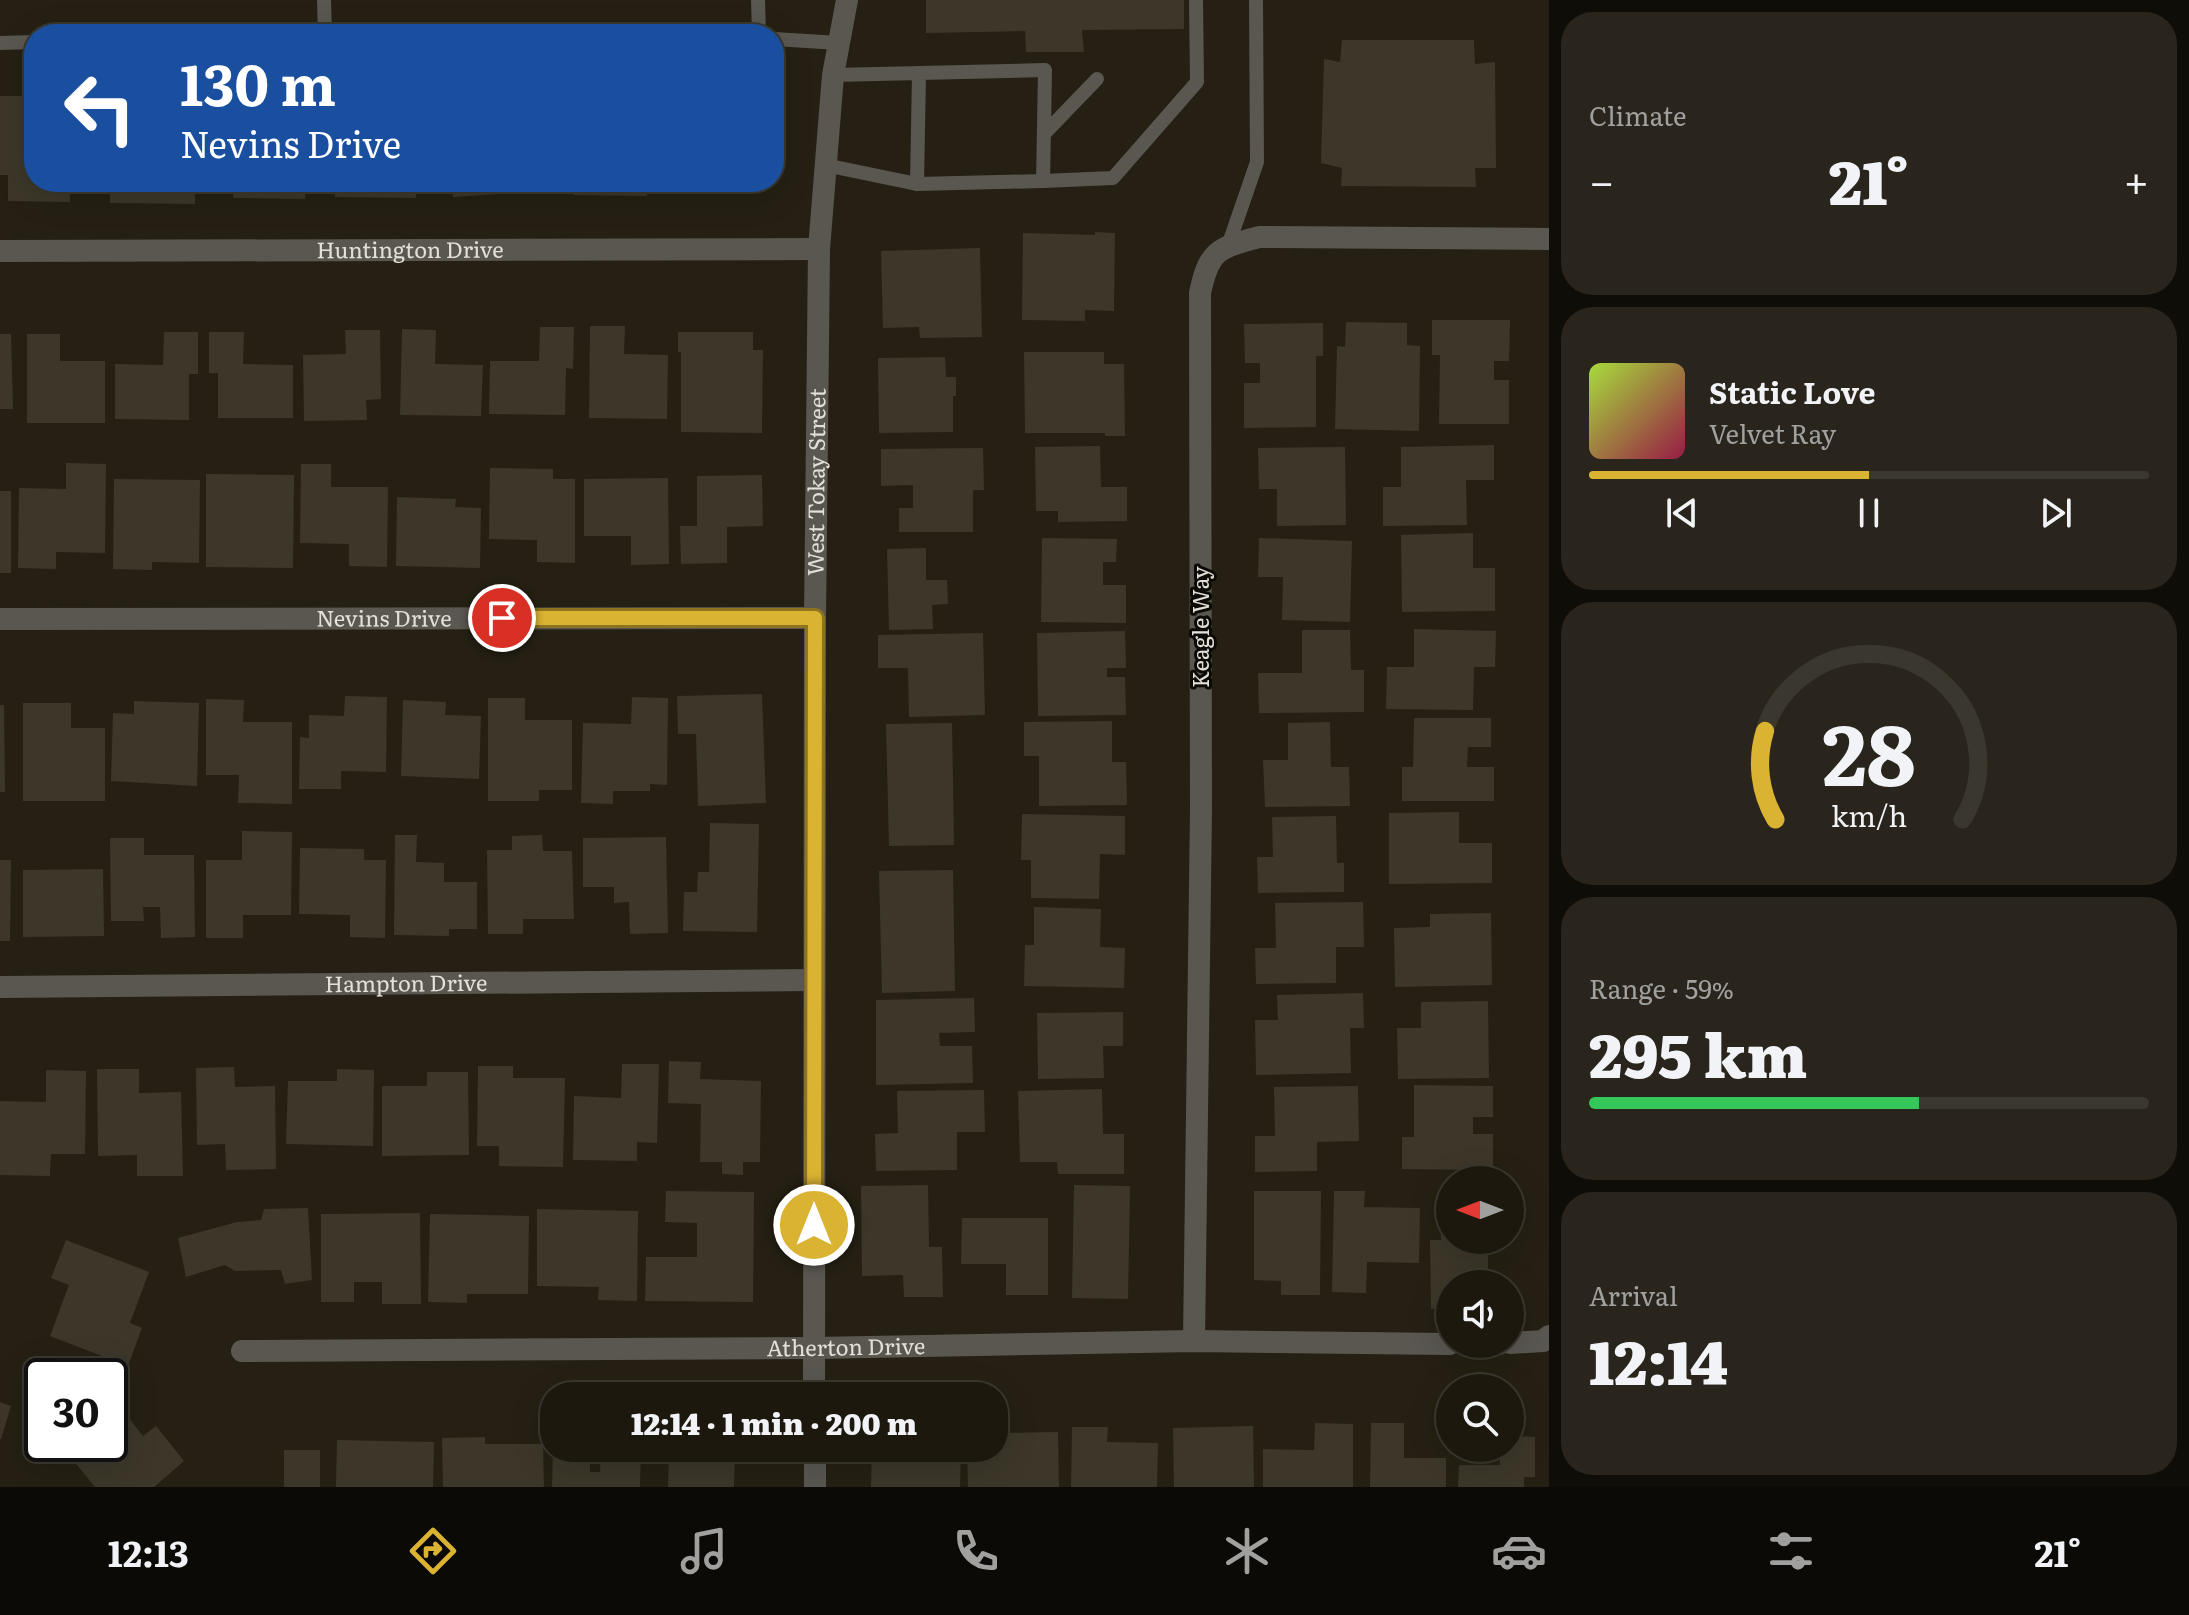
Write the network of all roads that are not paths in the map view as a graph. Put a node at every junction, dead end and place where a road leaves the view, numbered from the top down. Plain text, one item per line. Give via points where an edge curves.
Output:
1 (324, 0) edge
2 (758, 0) edge
3 (847, 0) edge
4 (1196, 0) edge
5 (1256, 0) edge
6 (325, 24) edge
7 (759, 24) edge
8 (784, 40) edge
9 (24, 42) edge
10 (0, 43) edge
11 (839, 43) junction
12 (919, 73) junction
13 (833, 75) junction
14 (1097, 79) dead end
15 (1044, 134) junction
16 (825, 165) junction
17 (1043, 181) junction
18 (917, 184) junction
19 (1549, 239) edge
20 (1228, 246) junction
21 (819, 249) junction
22 (0, 251) edge
23 (815, 618) junction
24 (0, 619) edge
25 (814, 980) junction
26 (0, 987) edge
27 (1549, 1336) edge
28 (1194, 1341) junction
29 (1524, 1342) edge
30 (1436, 1344) edge
31 (814, 1348) junction
32 (242, 1351) dead end
33 (814, 1382) edge
34 (815, 1462) edge
35 (815, 1487) edge

1 - 6 lane
2 - 7 lane
3 - 11 street, West Tokay Street
4 - 17 lane via 1197,82 1113,178
5 - 20 lane via 1257,162
8 - 11 lane
9 - 10 lane
11 - 13 street, West Tokay Street
12 - 13 lane
12 - 15 lane via 1045,70
12 - 18 lane
13 - 16 street, West Tokay Street
14 - 15 lane
15 - 17 lane
16 - 18 lane
16 - 21 street, West Tokay Street
17 - 18 lane
19 - 20 street via 1259,237
20 - 28 street, Keagle Way via 1206,264 1200,293
21 - 22 street, Huntington Drive
21 - 23 street, West Tokay Street
23 - 24 street, Nevins Drive
23 - 25 street, West Tokay Street
25 - 26 street, Hampton Drive
25 - 31 street, West Tokay Street
27 - 29 street
28 - 30 street, Atherton Drive
28 - 31 street, Atherton Drive
31 - 32 street, Atherton Drive
31 - 33 street, West Tokay Street
34 - 35 street

